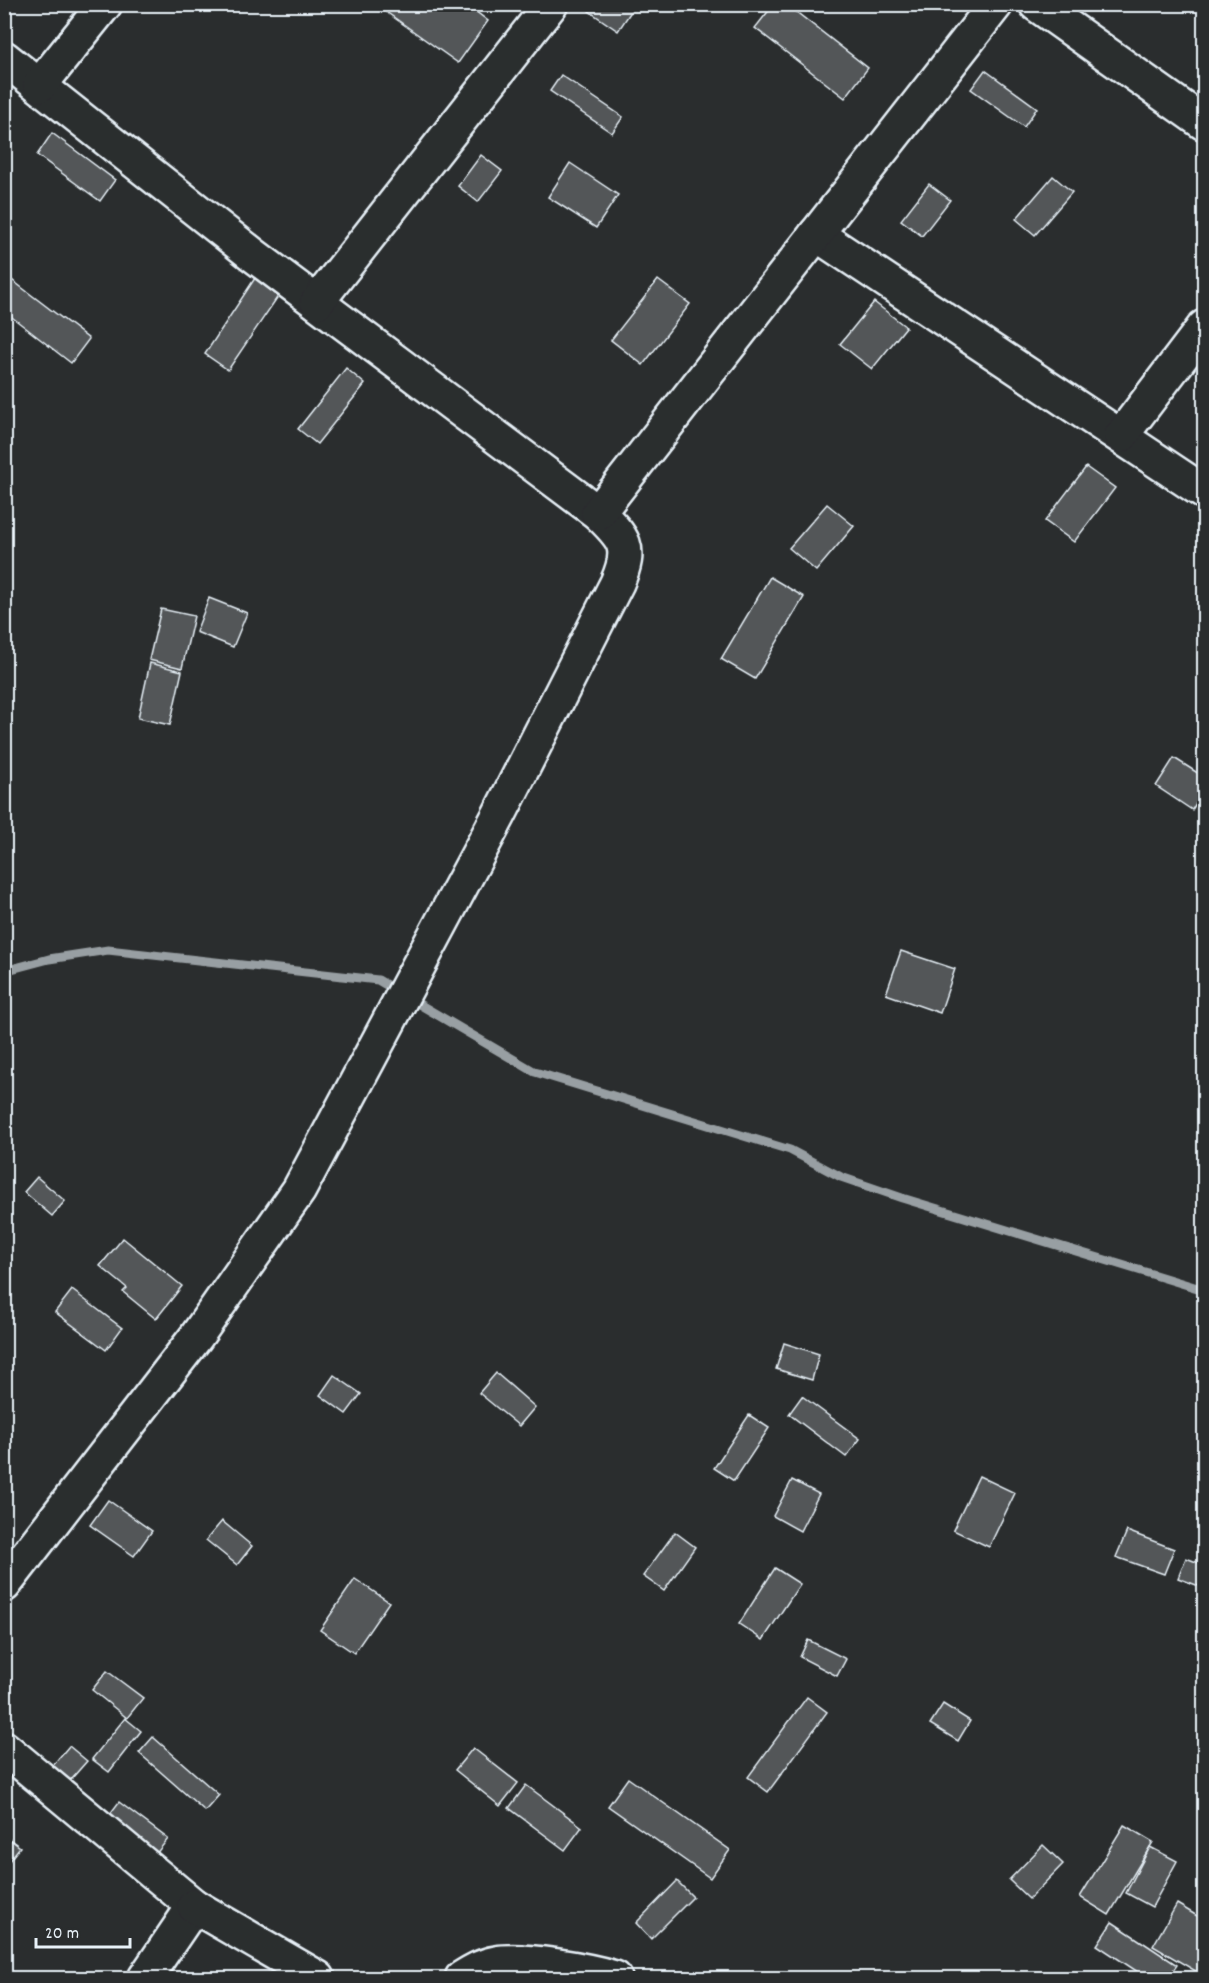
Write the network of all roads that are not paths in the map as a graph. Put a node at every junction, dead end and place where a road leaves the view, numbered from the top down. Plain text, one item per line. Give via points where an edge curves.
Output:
1 (105, 4) edge
2 (996, 4) edge
3 (1036, 4) edge
4 (540, 8) edge
5 (4, 58) edge
6 (40, 85) junction
7 (1204, 123) edge
8 (816, 234) junction
9 (317, 302) junction
10 (1204, 327) edge
11 (1121, 436) junction
12 (1204, 492) edge
13 (598, 513) junction
14 (4, 1585) edge
15 (4, 1748) edge
16 (194, 1906) junction
17 (145, 1978) edge
18 (318, 1978) edge
19 (462, 1978) edge
20 (615, 1978) edge

1 - 6 street
2 - 8 street
3 - 7 street
4 - 9 street
5 - 6 street
6 - 9 street
8 - 11 street
8 - 13 street
9 - 13 street
10 - 11 street
11 - 12 street
13 - 14 street via 621,535 625,545 621,575 488,836 299,1190 196,1336
15 - 16 street
16 - 17 street
16 - 18 street
19 - 20 street via 475,1969 513,1962

